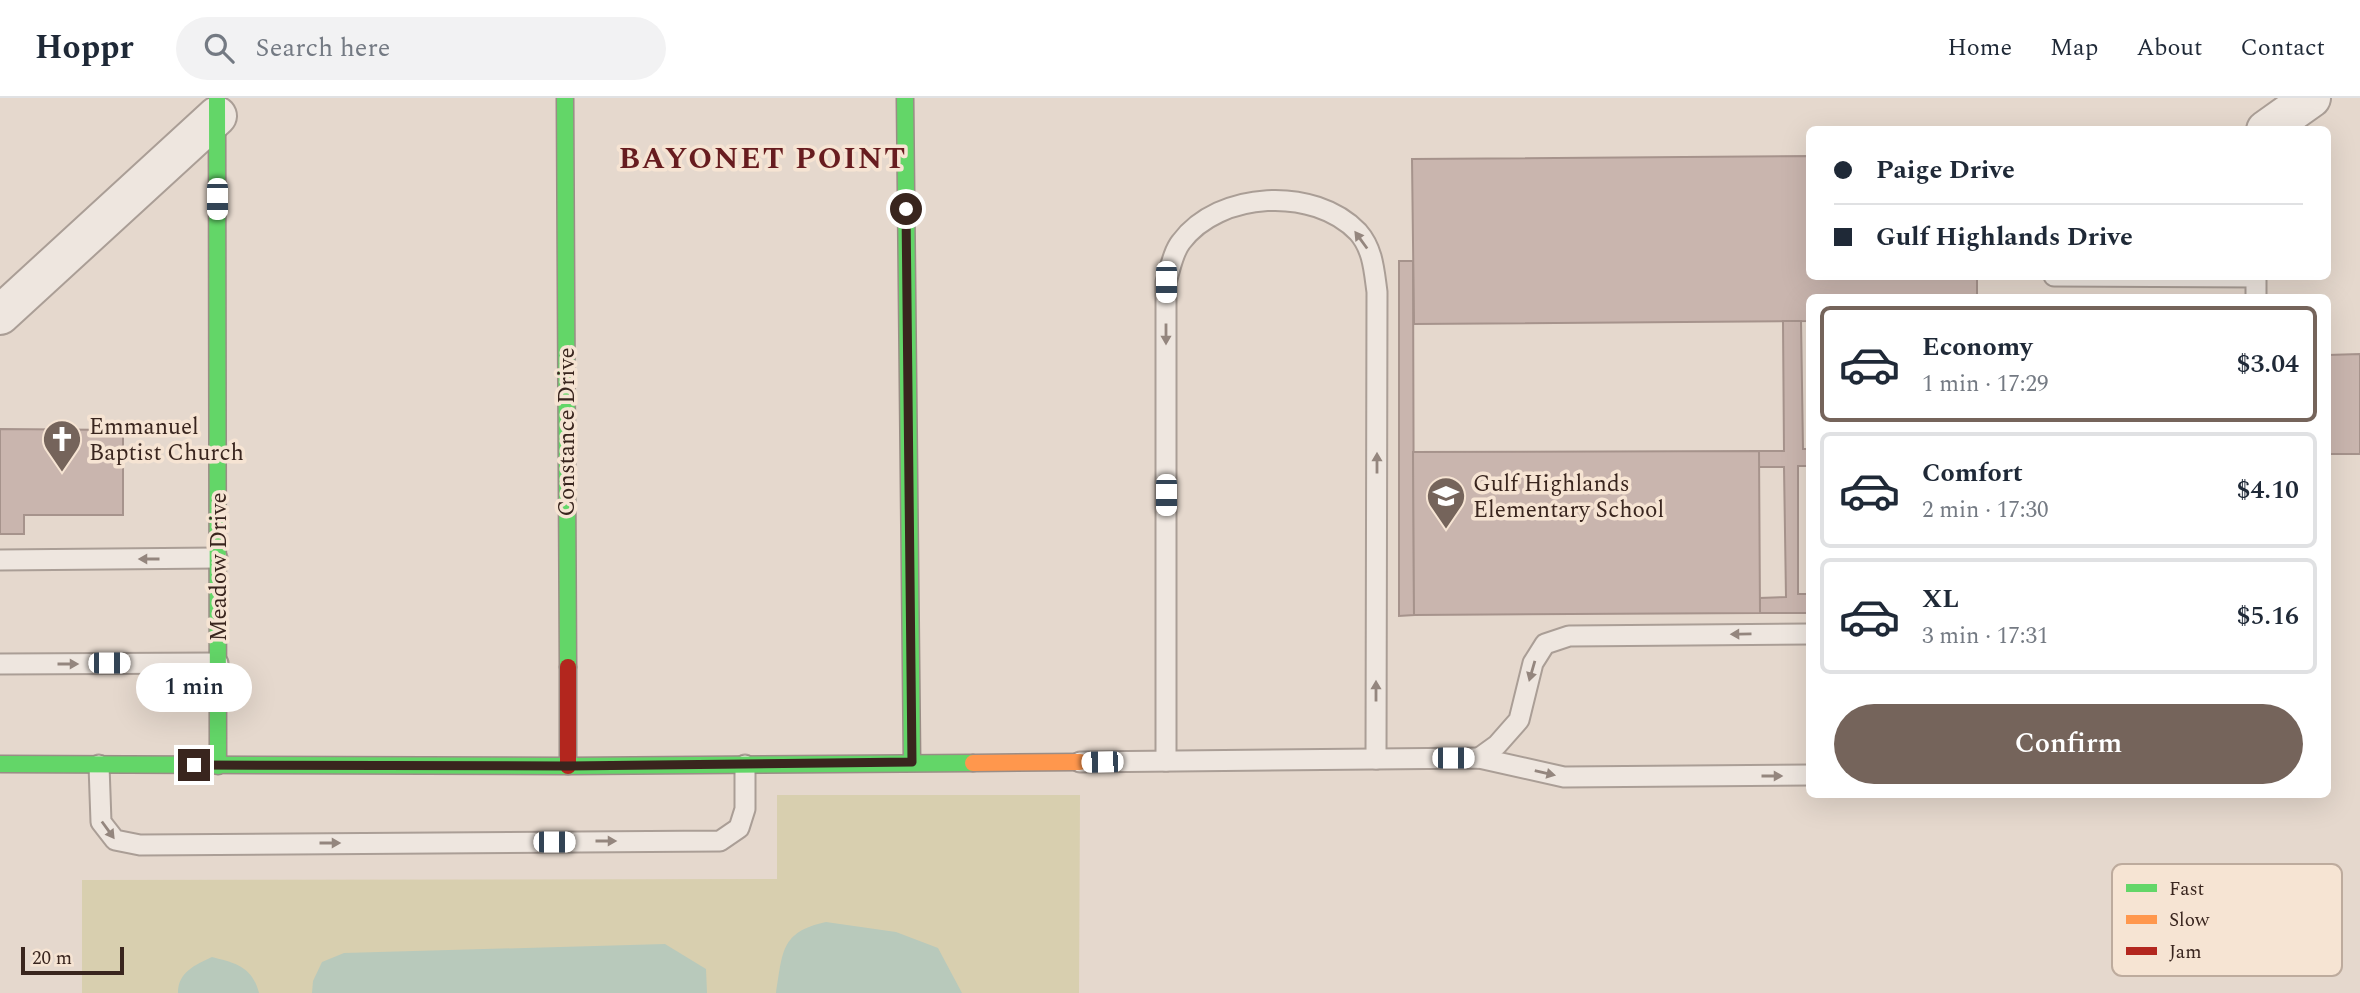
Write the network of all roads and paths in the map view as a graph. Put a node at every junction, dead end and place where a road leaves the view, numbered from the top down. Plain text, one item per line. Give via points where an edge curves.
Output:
1 (565, 98) edge
2 (905, 98) edge
3 (2311, 98) edge
4 (217, 107) edge
5 (2272, 126) edge
6 (0, 315) edge
7 (217, 558) junction
8 (0, 560) edge
9 (1806, 634) edge
10 (218, 663) junction
11 (0, 664) edge
12 (1479, 758) junction
13 (1376, 759) junction
14 (1166, 761) junction
15 (912, 762) junction
16 (1080, 762) joint
17 (0, 764) edge
18 (99, 765) junction
19 (745, 765) junction
20 (218, 766) junction
21 (568, 766) junction
22 (1806, 775) edge

1 - 21 street, Constance Drive
2 - 15 street
3 - 5 street
4 - 6 street, Meadow Drive
4 - 7 street, Meadow Drive
7 -> 8 lane
7 - 10 street, Meadow Drive
9 -> 12 lane via 1569,636 1545,644 1533,663 1519,720
11 -> 10 lane
10 - 20 street, Meadow Drive
12 - 13 lane
12 -> 22 lane via 1564,777
13 - 14 lane
13 -> 14 lane via 1377,292 1373,256 1357,232 1320,207 1280,200 1239,204 1207,217 1179,243 1166,282
14 - 16 lane
15 - 16 street
15 - 19 street
17 - 18 street
18 -> 19 lane via 100,822 115,840 141,845 720,841 739,828 745,809
18 - 20 street
19 - 21 street
20 - 21 street

